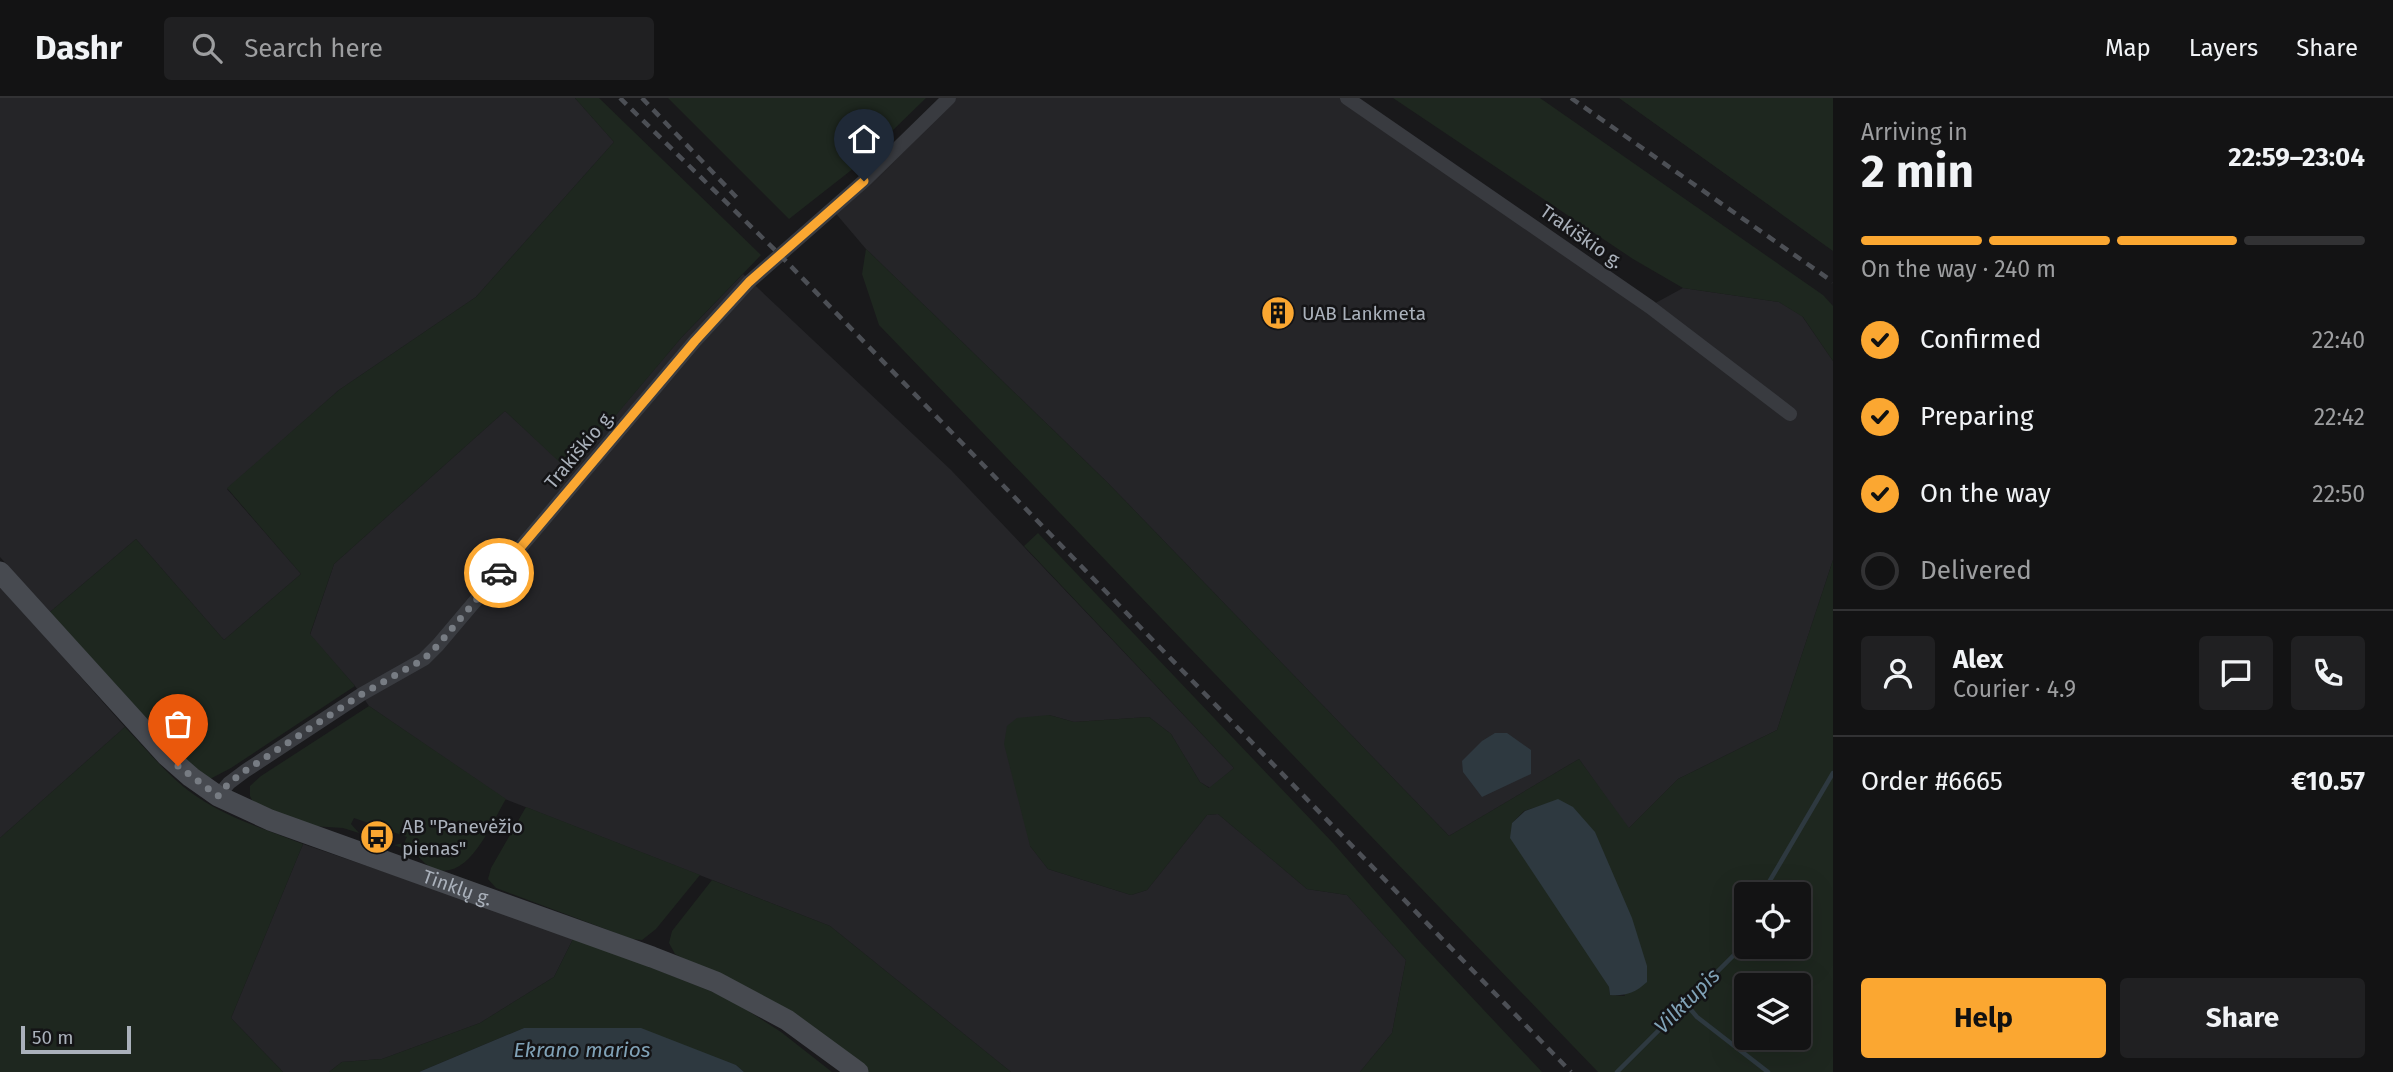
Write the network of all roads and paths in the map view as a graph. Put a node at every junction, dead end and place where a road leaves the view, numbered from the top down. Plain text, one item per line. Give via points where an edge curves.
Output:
1 (949, 98) edge
2 (1347, 98) edge
3 (1790, 414) dead end
4 (0, 572) edge
5 (218, 796) junction
6 (858, 1072) edge

1 - 5 street, Trakiškio g. via 864,181 749,282 424,659 255,764
2 - 3 street, Trakiškio g. via 1650,307
4 - 5 main road, Tinklų g. via 166,755
5 - 6 main road, Tinklų g. via 270,820 716,982 787,1020

